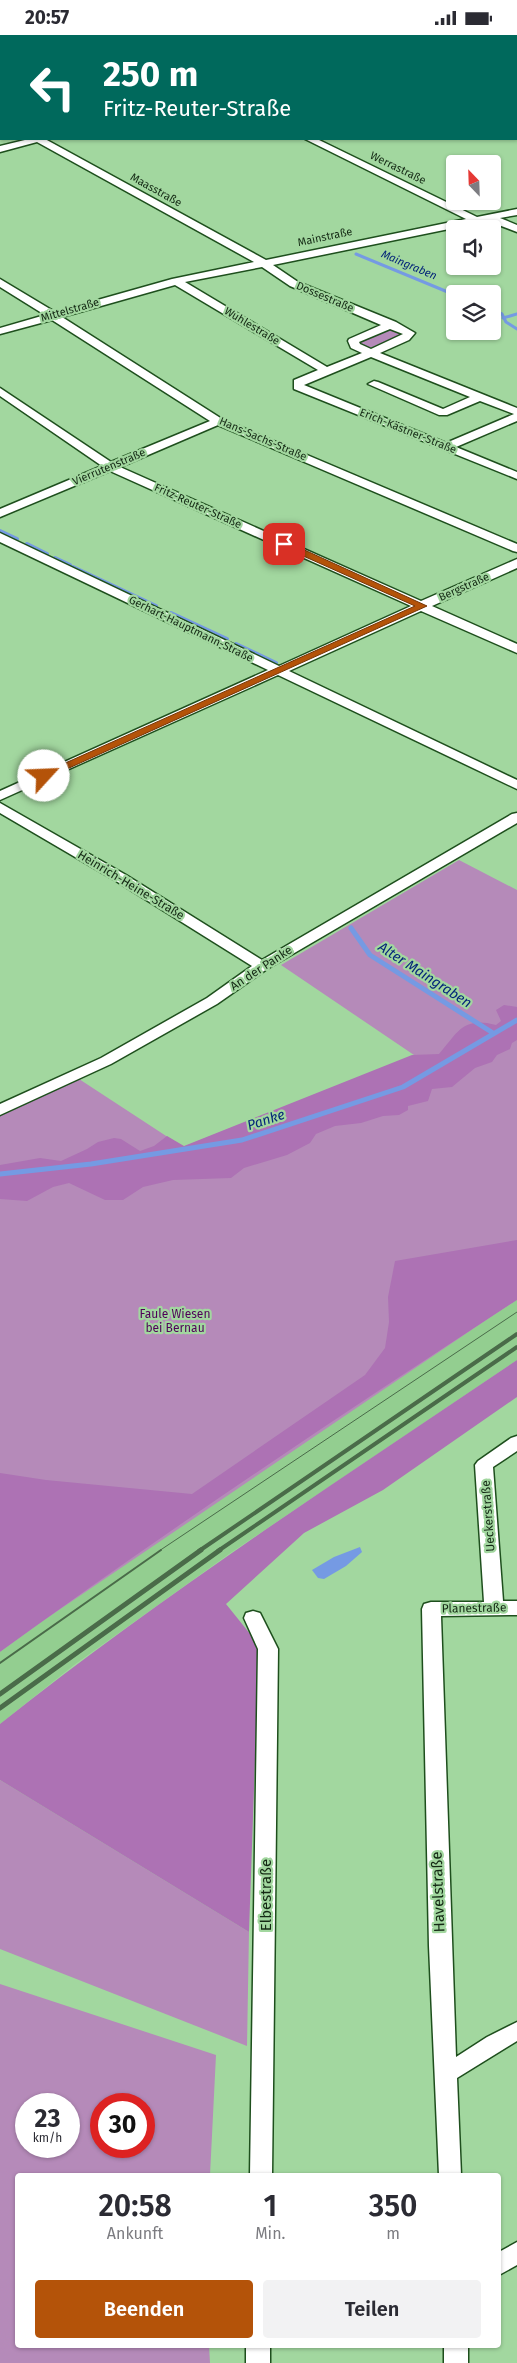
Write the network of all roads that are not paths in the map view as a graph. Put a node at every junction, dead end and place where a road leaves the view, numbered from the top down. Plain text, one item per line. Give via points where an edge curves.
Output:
1 (34, 140) edge
2 (40, 140) edge
3 (312, 140) edge
4 (0, 149) edge
5 (517, 212) edge
6 (488, 217) junction
7 (475, 220) joint
8 (446, 226) edge
9 (517, 229) edge
10 (262, 262) junction
11 (176, 281) junction
12 (0, 282) edge
13 (140, 290) joint
14 (53, 316) junction
15 (392, 324) junction
16 (0, 331) edge
17 (371, 353) junction
18 (327, 371) junction
19 (374, 384) dead end
20 (0, 391) edge
21 (478, 397) junction
22 (517, 412) edge
23 (517, 417) edge
24 (218, 421) junction
25 (447, 447) junction
26 (110, 467) junction
27 (517, 476) edge
28 (0, 513) edge
29 (0, 537) edge
30 (517, 548) edge
31 (517, 563) edge
32 (422, 606) junction
33 (517, 649) edge
34 (277, 670) junction
35 (517, 785) edge
36 (0, 796) edge
37 (0, 807) edge
38 (517, 817) edge
39 (262, 966) junction
40 (0, 1110) edge
41 (517, 1442) edge
42 (494, 1608) junction
43 (517, 1608) edge
44 (430, 1609) joint
45 (253, 1618) dead end
46 (517, 2031) edge
47 (446, 2074) junction
48 (261, 2173) edge
49 (450, 2173) edge
50 (517, 2252) edge
51 (501, 2264) edge
52 (258, 2348) edge
53 (456, 2348) edge
54 (258, 2363) edge
55 (456, 2363) edge

1 - 4 street
2 - 10 street, Maasstraße
3 - 7 street, Werrastraße
5 - 6 street, Mainstraße
6 - 7 street, Mainstraße
6 - 9 street
8 - 10 street, Mainstraße
10 - 11 street, Mainstraße
10 - 15 street, Dossestraße via 294,284
11 - 13 street, Mainstraße
11 - 18 street, Wuhlestraße
12 - 14 street, Hans-Sachs-Straße
13 - 14 street, Mittelstraße
14 - 16 street, Mittelstraße
14 - 24 street, Hans-Sachs-Straße
15 - 17 street, Dossestraße via 407,330 410,335
15 - 17 street via 352,343
17 - 18 street
17 - 21 street
18 - 25 street, Erich-Kästner-Straße via 298,382 298,387
19 - 21 street via 442,413
20 - 26 street, Fritz-Reuter-Straße
21 - 22 street
23 - 25 street
24 - 26 street, Vierrutenstraße
24 - 30 street, Hans-Sachs-Straße
25 - 27 street, Erich-Kästner-Straße
26 - 28 street, Vierrutenstraße
26 - 32 street, Fritz-Reuter-Straße
29 - 34 street, Gerhart-Hauptmann-Straße
31 - 32 street, Bergstraße
32 - 33 street, Fritz-Reuter-Straße
32 - 34 street, Bergstraße
34 - 35 street, Gerhart-Hauptmann-Straße
34 - 36 street, Bergstraße
37 - 39 street, Heinrich-Heine-Straße
38 - 39 street, An der Panke
39 - 40 street, An der Panke via 212,1001 106,1061
41 - 42 street, Ueckerstraße via 484,1465
42 - 43 street, Planestraße
42 - 44 street, Planestraße
44 - 47 street, Havelstraße
45 - 48 street, Elbestraße via 268,1649
46 - 47 street
47 - 49 street, Havelstraße
50 - 51 street
52 - 54 street
53 - 55 street

